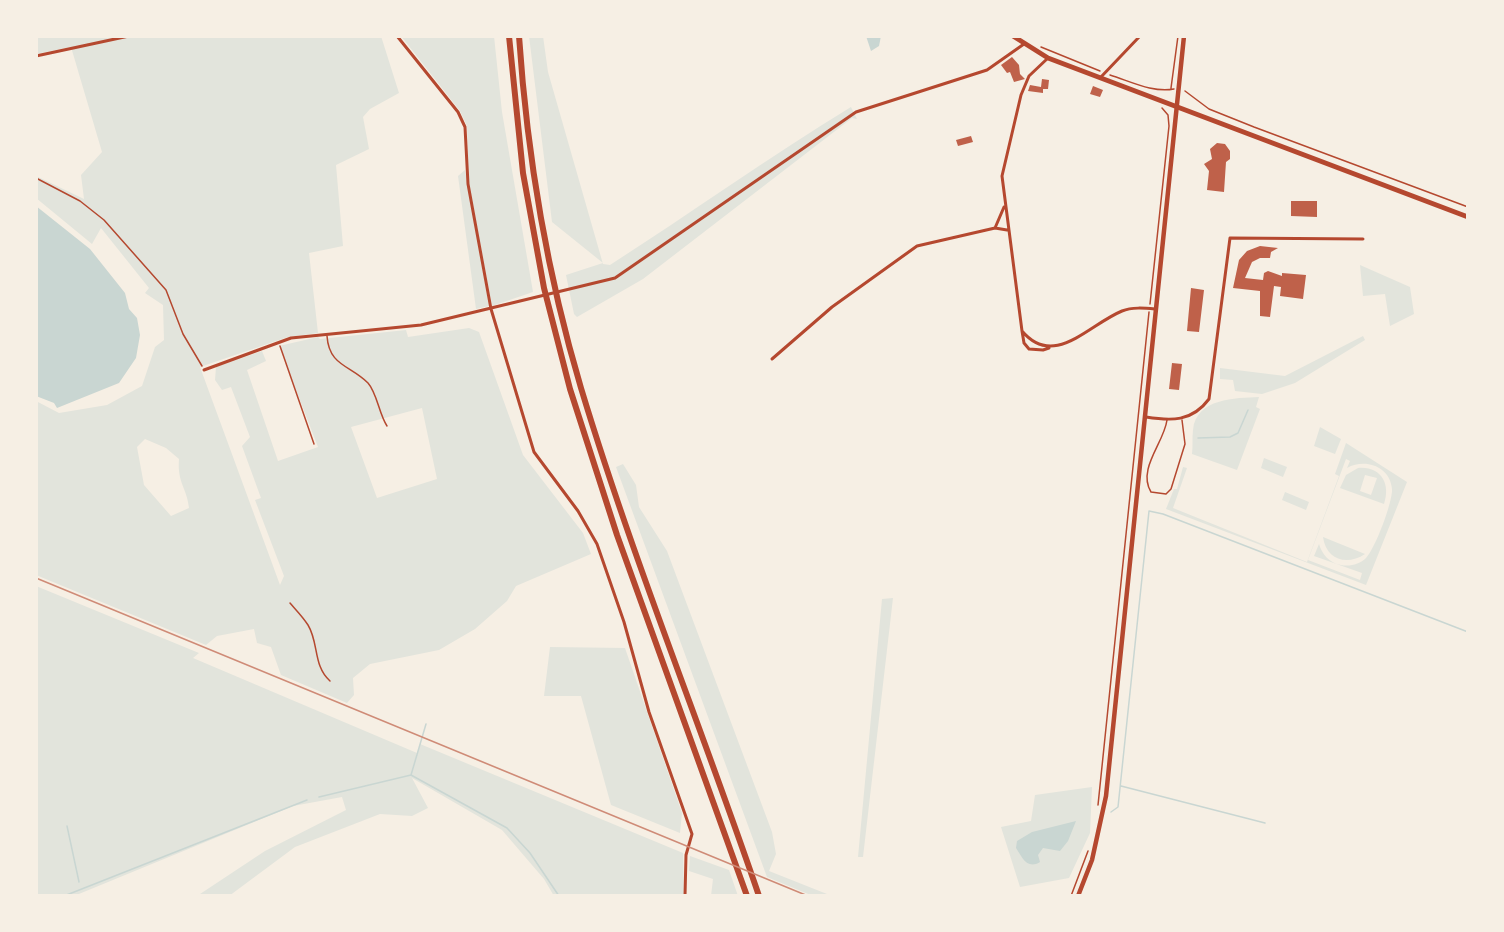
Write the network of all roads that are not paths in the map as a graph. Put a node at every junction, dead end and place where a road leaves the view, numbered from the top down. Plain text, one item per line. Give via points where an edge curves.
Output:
1 (129, 36) edge
2 (397, 36) edge
3 (509, 36) edge
4 (519, 36) edge
5 (1013, 36) edge
6 (1140, 36) edge
7 (1184, 36) edge
8 (1024, 44) junction
9 (36, 56) edge
10 (1048, 58) junction
11 (1100, 78) junction
12 (1178, 106) junction
13 (1004, 206) junction
14 (1468, 217) edge
15 (995, 228) junction
16 (1008, 231) junction
17 (1363, 239) dead end
18 (491, 309) junction
19 (1152, 309) junction
20 (1022, 331) junction
21 (326, 334) junction
22 (1051, 347) junction
23 (772, 359) dead end
24 (204, 370) road end
25 (1144, 417) junction
26 (1182, 419) junction
27 (1167, 420) junction
28 (387, 426) dead end
29 (746, 893) edge
30 (1081, 895) edge
31 (685, 896) edge
32 (759, 896) edge

1 - 9 street
2 - 18 street via 458,112 465,127 468,184
3 - 29 highway via 523,173 544,288 570,389 617,536
4 - 32 highway via 536,182 581,385 628,533
5 - 8 main road
6 - 11 street
7 - 12 main road
8 - 10 main road
8 - 18 street via 987,69 856,112 615,278
10 - 11 main road
10 - 13 street via 1029,76 1021,95 1002,176
11 - 12 main road
12 - 14 main road
12 - 19 main road
13 - 15 street
13 - 16 street
15 - 16 street
15 - 23 street via 917,246 832,307
16 - 20 street
17 - 26 street via 1230,238 1211,394 1205,404
18 - 21 street via 421,325
18 - 31 street via 534,452 597,544 624,622 649,712 692,834 686,855
19 - 22 street via 1122,310
19 - 25 main road
20 - 22 street via 1039,346
20 - 22 street via 1029,349
21 - 24 street via 280,342
21 - 28 lane via 328,349 336,360 369,384
25 - 27 street
25 - 30 main road via 1106,796
26 - 27 street
26 - 27 lane via 1185,444 1171,489 1158,495 1151,492 1148,480 1151,460

